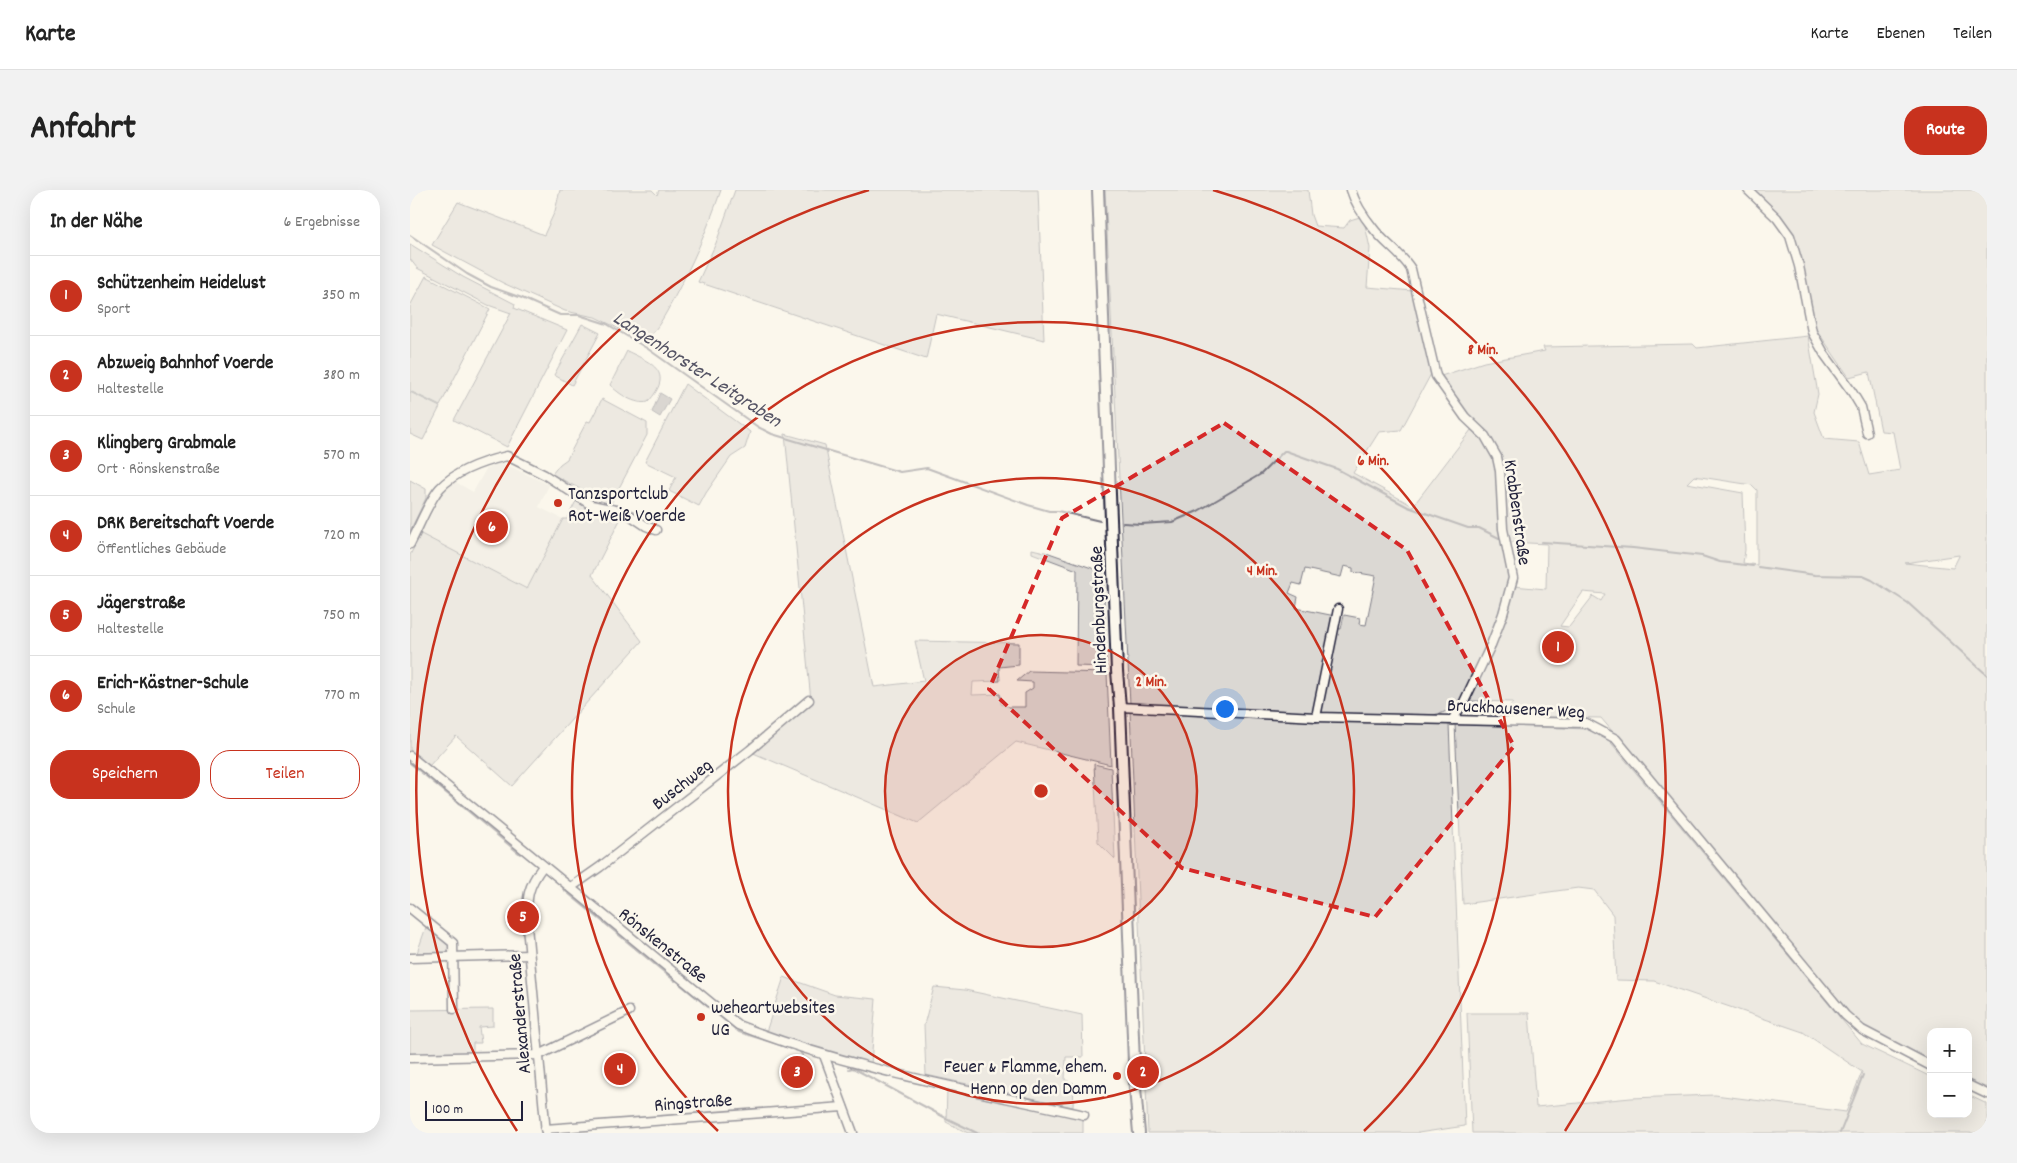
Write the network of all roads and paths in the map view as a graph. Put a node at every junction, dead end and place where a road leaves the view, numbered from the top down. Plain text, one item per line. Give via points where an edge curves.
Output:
1 (1098, 190) edge
2 (1351, 190) edge
3 (1748, 190) edge
4 (1867, 433) dead end
5 (656, 530) dead end
6 (410, 544) edge
7 (1338, 609) dead end
8 (809, 700) dead end
9 (1120, 707) junction
10 (1316, 717) junction
11 (1452, 720) junction
12 (410, 756) edge
13 (543, 866) junction
14 (570, 888) junction
15 (410, 908) edge
16 (529, 955) junction
17 (454, 957) junction
18 (410, 958) edge
19 (454, 1009) dead end
20 (629, 1011) dead end
21 (539, 1055) junction
22 (824, 1055) junction
23 (410, 1058) edge
24 (1927, 1064) edge
25 (1972, 1087) edge
26 (1135, 1088) junction
27 (1987, 1094) edge
28 (843, 1107) junction
29 (1084, 1115) dead end
30 (546, 1131) edge
31 (853, 1133) edge
32 (1133, 1133) edge
33 (1139, 1133) edge

1 - 9 main road, Hindenburgstraße
2 - 11 street, Krabbenstraße via 1373,229 1406,260 1411,269 1436,376 1465,417 1485,436 1500,472 1503,529 1513,578 1491,645
3 - 4 street via 1777,218 1790,236 1812,332 1861,407
5 - 6 street via 625,512 591,505 545,475 507,456 491,459 440,489
7 - 10 street
8 - 14 street, Buschweg
9 - 10 street, Bruckhausener Weg
9 - 26 main road, Hindenburgstraße
10 - 11 street, Bruckhausener Weg
11 - 24 street, Bruckhausener Weg via 1586,723 1616,739 1845,1015 1862,1030
12 - 13 street, Rönskenstraße
13 - 14 street, Rönskenstraße
13 - 16 street, Alexanderstraße via 527,894
14 - 22 street, Rönskenstraße via 738,1025
15 - 17 street via 453,943
16 - 17 street
16 - 21 street, Alexanderstraße
17 - 18 street
17 - 19 street
20 - 21 street
21 - 23 street
21 - 30 street, Alexanderstraße
22 - 28 street
22 - 29 street, Rönskenstraße
25 - 27 street
26 - 32 main road, Hindenburgstraße
26 - 33 main road, Hindenburgstraße
28 - 30 street, Ringstraße
28 - 31 street

